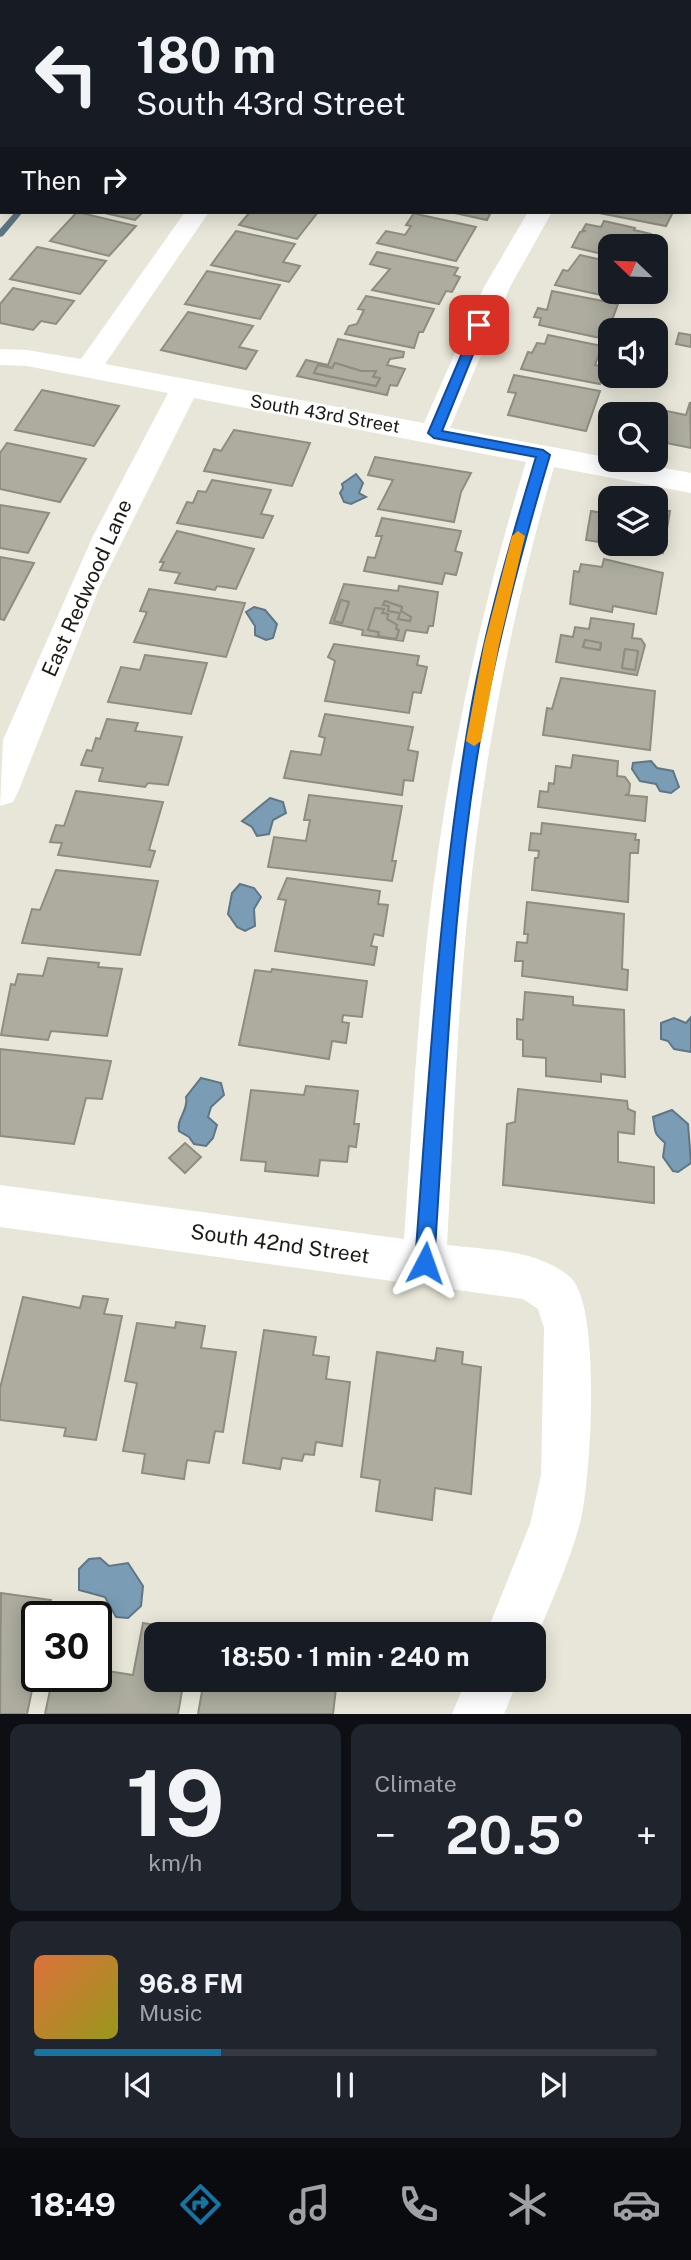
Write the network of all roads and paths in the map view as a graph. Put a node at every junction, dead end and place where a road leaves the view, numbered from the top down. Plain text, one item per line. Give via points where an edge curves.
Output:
1 (196, 214) edge
2 (539, 214) edge
3 (0, 357) edge
4 (88, 369) junction
5 (185, 389) junction
6 (434, 433) junction
7 (543, 455) junction
8 (691, 483) edge
9 (0, 792) edge
10 (0, 1206) edge
11 (425, 1263) junction
12 (517, 1622) edge
13 (487, 1692) edge
14 (478, 1714) edge

1 - 4 street
2 - 6 street via 498,287
3 - 4 street, South 43rd Street
4 - 5 street, South 43rd Street
5 - 6 street, South 43rd Street
5 - 9 street, East Redwood Lane via 81,592
6 - 7 street, South 43rd Street
7 - 8 street, South 43rd Street
7 - 11 street via 506,579 478,708 449,912
10 - 11 street, South 42nd Street
11 - 12 street, South 42nd Street via 530,1278 556,1294 567,1328 565,1475 555,1524
13 - 14 street

